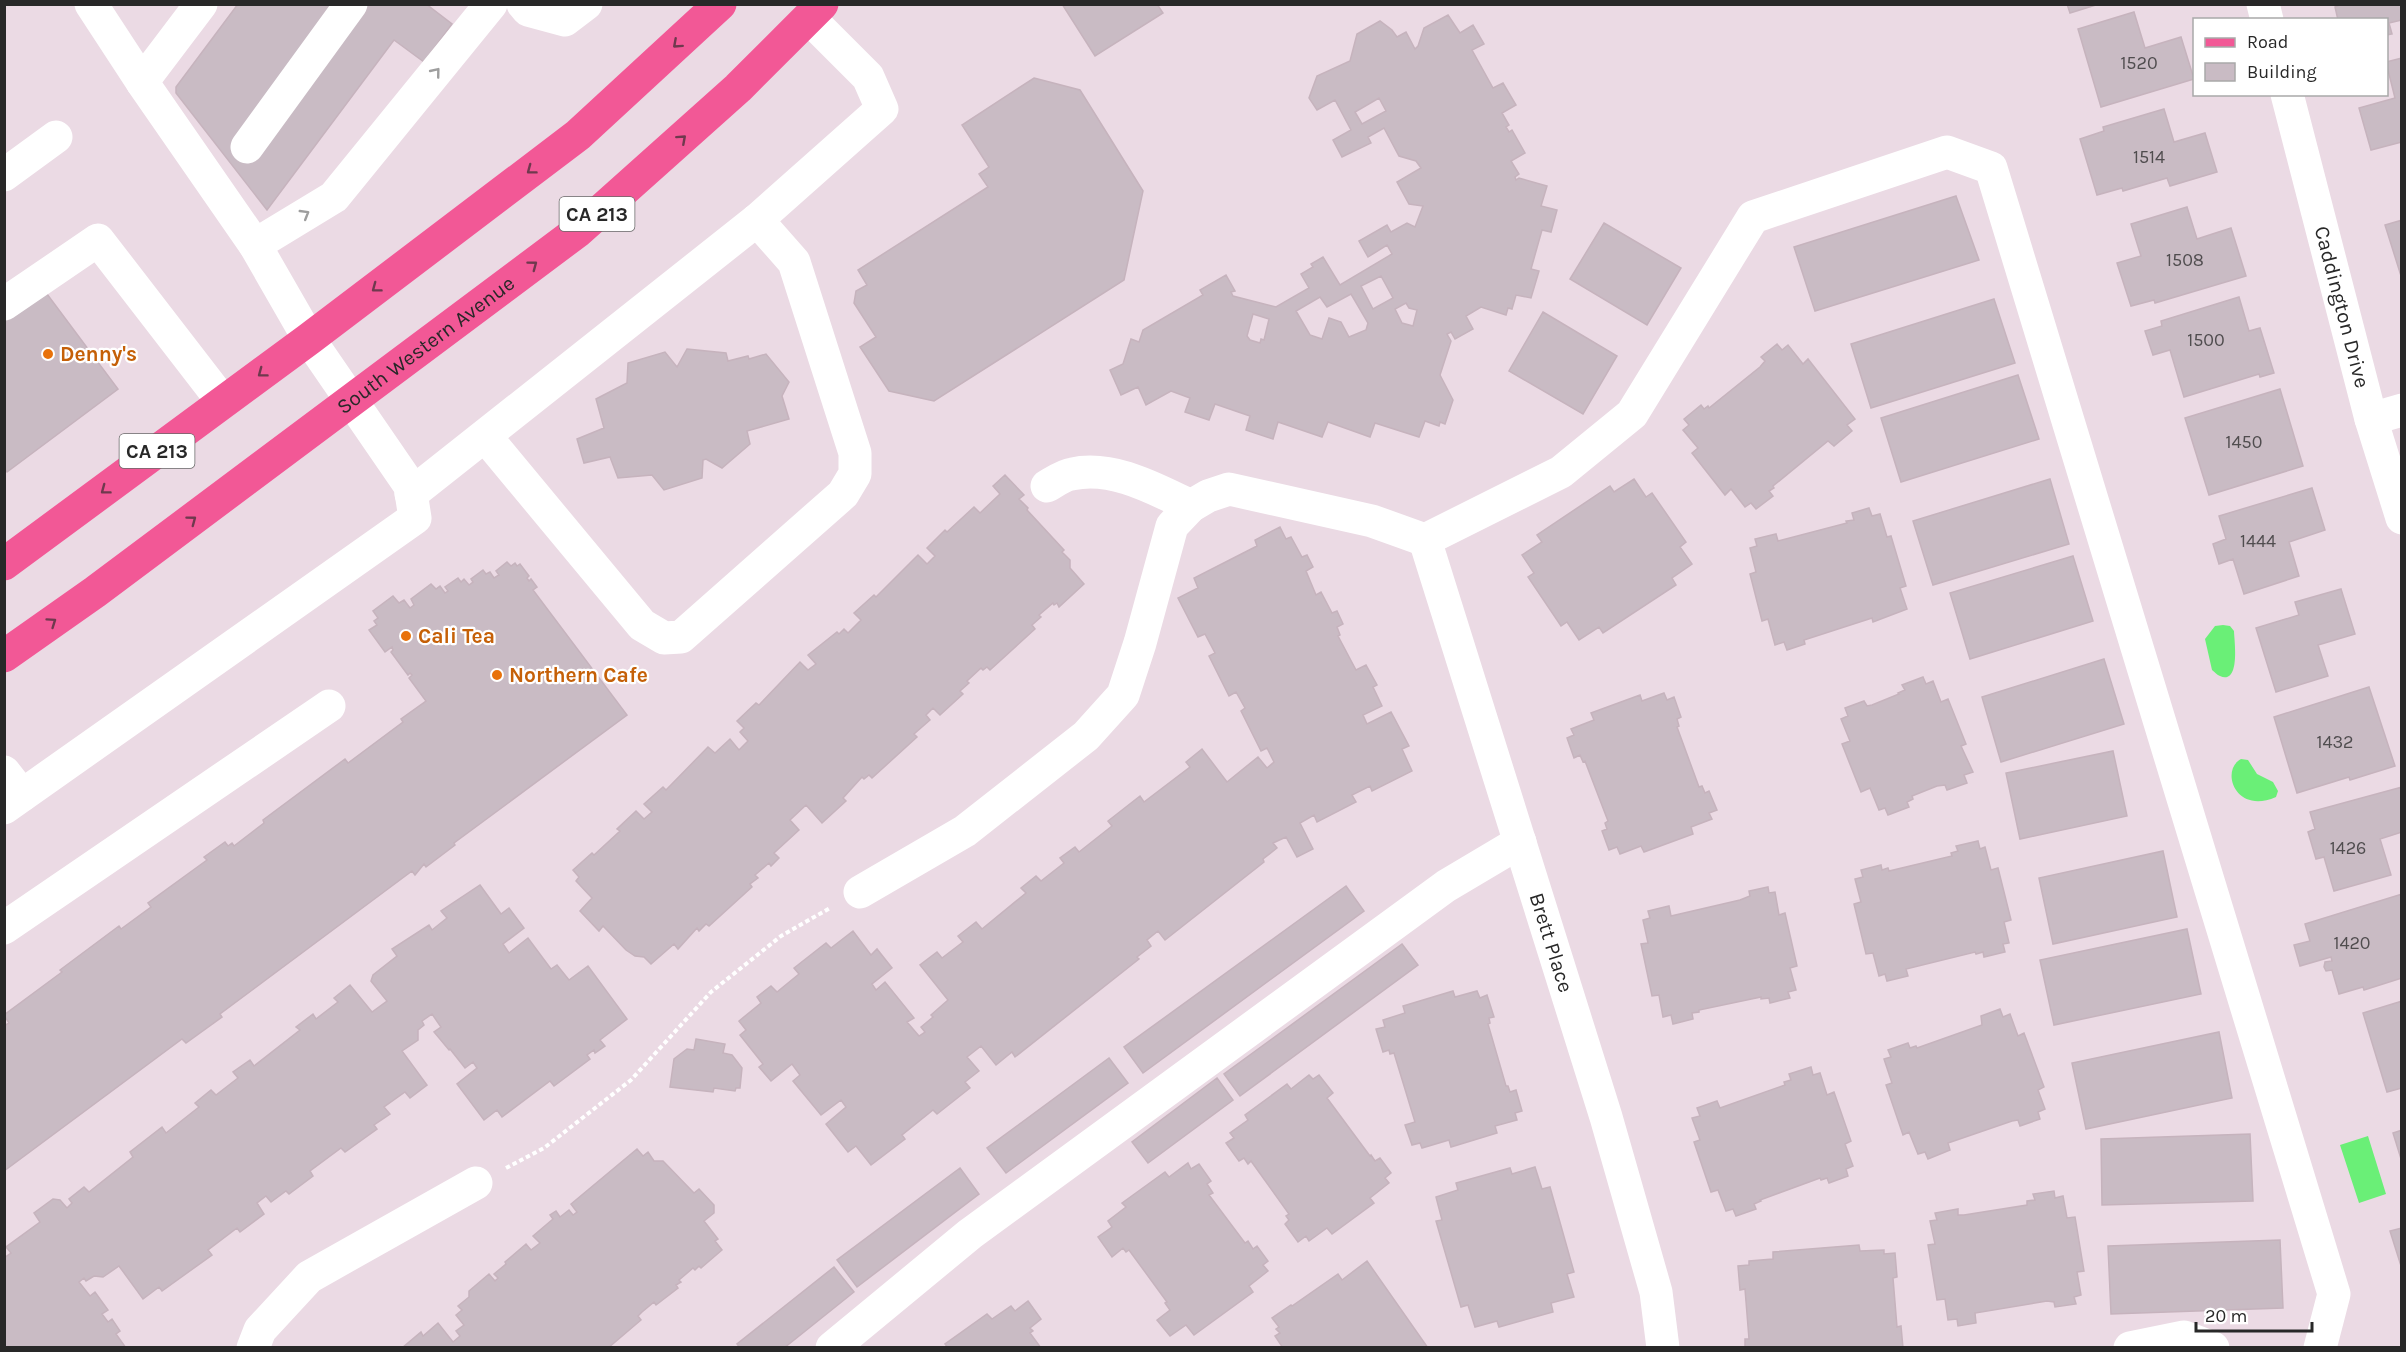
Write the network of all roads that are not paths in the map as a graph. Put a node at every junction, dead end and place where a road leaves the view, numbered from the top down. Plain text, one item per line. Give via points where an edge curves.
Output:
1 (91, 4) edge
2 (201, 4) edge
3 (491, 4) edge
4 (523, 4) edge
5 (586, 4) edge
6 (720, 4) edge
7 (340, 8) edge
8 (815, 11) edge
9 (142, 82) junction
10 (2288, 96) edge
11 (56, 137) dead end
12 (247, 147) dead end
13 (4, 175) edge
14 (758, 220) junction
15 (255, 245) junction
16 (4, 304) edge
17 (309, 339) junction
18 (352, 400) junction
19 (223, 402) junction
20 (2386, 415) edge
21 (485, 436) junction
22 (1047, 486) dead end
23 (411, 494) junction
24 (1191, 506) junction
25 (2402, 518) edge
26 (1425, 540) junction
27 (5, 563) edge
28 (4, 656) edge
29 (329, 706) dead end
30 (10, 791) edge
31 (1520, 842) junction
32 (860, 892) road end
33 (4, 927) edge
34 (476, 1183) road end
35 (253, 1347) edge
36 (832, 1347) edge
37 (1663, 1347) edge
38 (2130, 1347) edge
39 (2213, 1347) edge
40 (2320, 1347) edge

1 - 9 street
2 - 9 street
15 -> 3 street via 334,197
4 - 5 street via 528,10 565,20
6 -> 17 main road, CA 213 via 578,135
7 - 12 street
8 - 14 street via 868,77 882,109
18 -> 8 main road, South Western Avenue / CA 213 via 578,231 738,88
9 - 15 street
10 - 20 street, Caddington Drive
11 - 13 street
14 - 21 street
14 - 21 street via 794,262 855,453 855,474 843,494 681,637 664,638 642,625
15 - 17 street
16 - 19 street via 98,240
17 - 18 street
17 -> 19 main road, CA 213
18 - 23 street via 410,486
28 -> 18 main road, South Western Avenue / CA 213
19 -> 27 main road, CA 213
20 - 25 street, Caddington Drive
21 - 23 street
22 - 24 street via 1071,474 1105,473 1141,483
23 - 30 street via 415,518
24 - 26 street via 1229,489 1372,521
24 - 32 street via 1172,526 1123,695 1086,736 965,831
26 - 31 street, Brett Place
26 - 40 street via 1561,472 1632,414 1753,217 1947,152 1991,168 2334,1294
29 - 33 street
31 - 36 street via 1446,886 970,1233
31 - 37 street, Brett Place via 1656,1292
34 - 35 street via 309,1277 260,1330
38 - 39 street via 2184,1337

